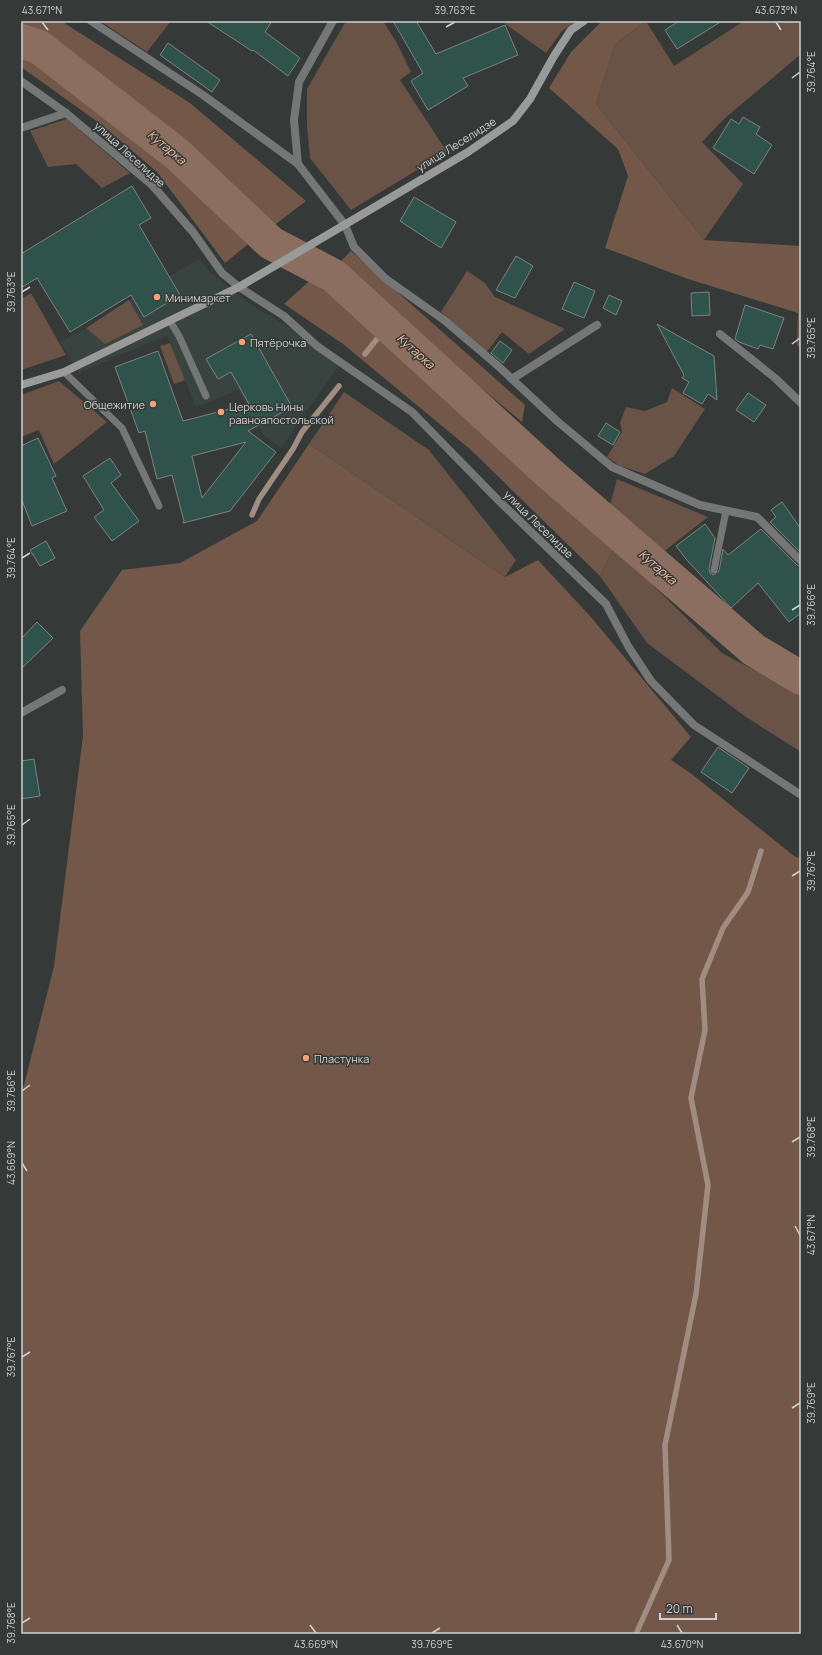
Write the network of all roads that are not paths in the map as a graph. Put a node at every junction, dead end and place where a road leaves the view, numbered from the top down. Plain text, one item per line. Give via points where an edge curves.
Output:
1 (91, 21) edge
2 (333, 21) edge
3 (584, 21) edge
4 (21, 81) edge
5 (66, 113) junction
6 (21, 128) edge
7 (298, 164) junction
8 (345, 225) junction
9 (239, 287) junction
10 (170, 320) junction
11 (597, 325) dead end
12 (720, 334) dead end
13 (64, 372) junction
14 (512, 379) junction
15 (21, 385) edge
16 (206, 396) dead end
17 (801, 403) edge
18 (159, 506) dead end
19 (726, 510) junction
20 (801, 561) edge
21 (714, 570) dead end
22 (62, 690) dead end
23 (21, 713) edge
24 (801, 795) edge

1 - 7 street via 204,95
2 - 7 street via 299,82 294,120
3 - 8 street, улица Леселидзе via 571,30 530,99 513,121 468,152
4 - 5 street, улица Леселидзе
5 - 6 street
5 - 9 street, улица Леселидзе via 152,185 193,232 222,273
7 - 8 street
8 - 9 street, улица Леселидзе
8 - 14 street via 354,246 386,279 444,320
9 - 10 street
9 - 24 street, улица Леселидзе via 284,316 317,346 412,412 498,500 606,604 628,646 651,681 694,725
10 - 13 street
10 - 16 lane
11 - 14 street
12 - 17 street via 775,378
13 - 15 street
13 - 18 lane via 122,428
14 - 19 street via 612,467 700,506
19 - 20 street via 757,517
19 - 21 lane
22 - 23 street

